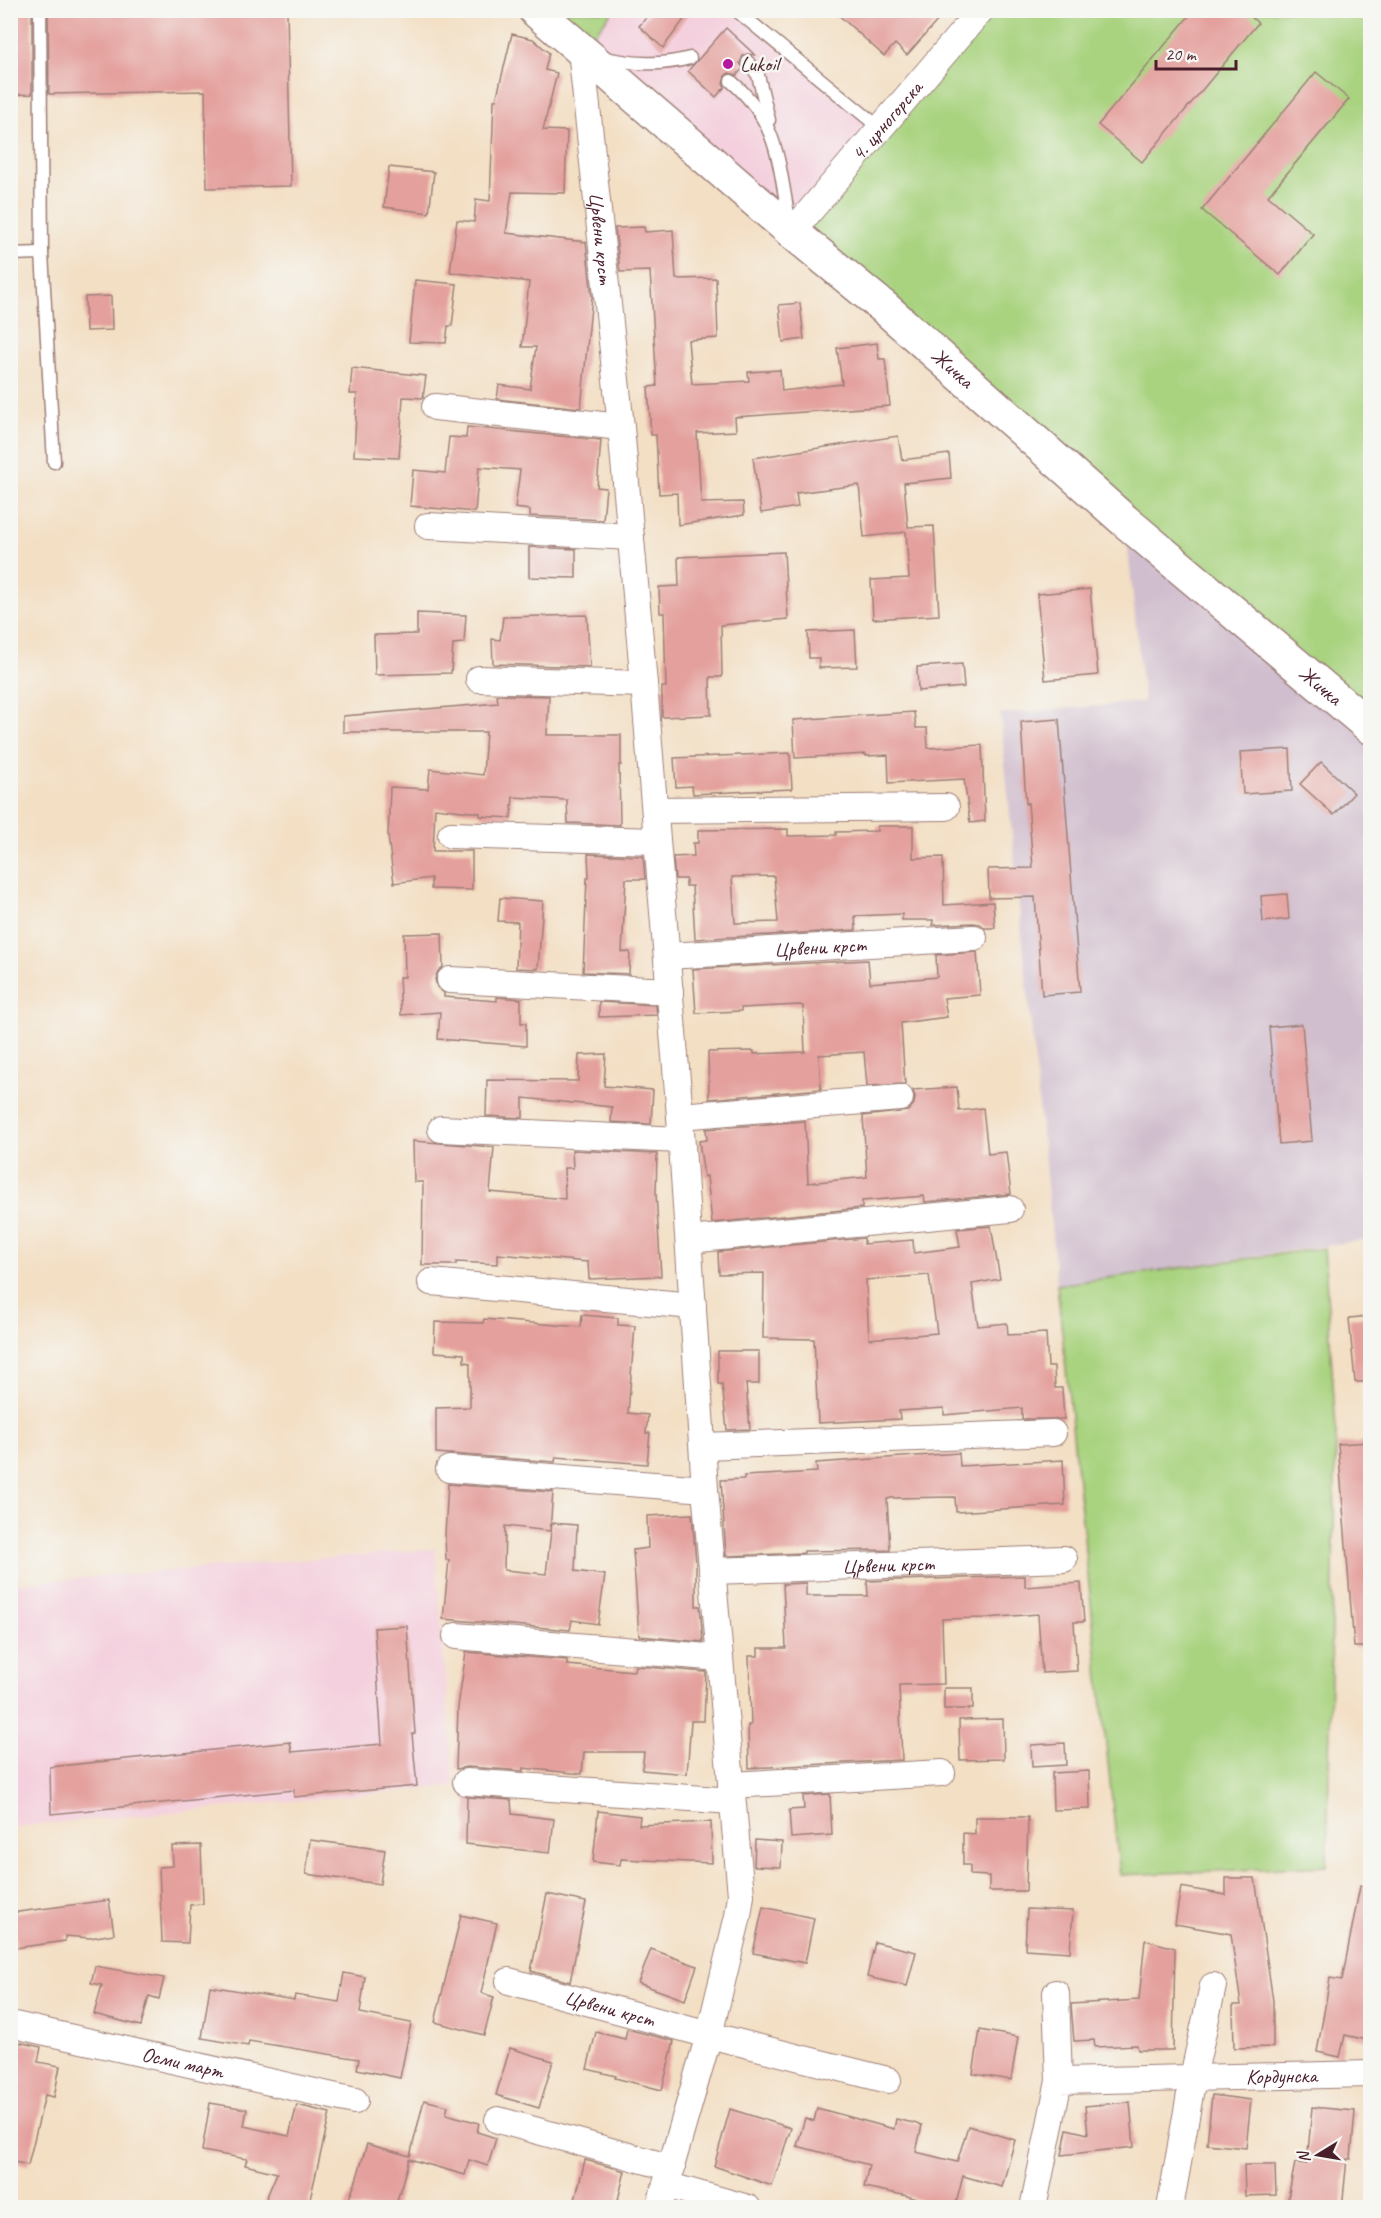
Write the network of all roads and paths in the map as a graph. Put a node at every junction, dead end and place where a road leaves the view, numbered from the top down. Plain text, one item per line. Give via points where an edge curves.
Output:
1 (40, 10) edge
2 (535, 10) edge
3 (736, 10) edge
4 (981, 10) edge
5 (580, 50) junction
6 (687, 56) dead end
7 (748, 62) dead end
8 (731, 81) dead end
9 (881, 129) junction
10 (772, 135) junction
11 (792, 232) junction
12 (42, 253) junction
13 (10, 254) edge
14 (435, 407) dead end
15 (621, 427) junction
16 (54, 462) dead end
17 (428, 526) dead end
18 (631, 537) junction
19 (479, 679) dead end
20 (644, 684) junction
21 (1371, 727) edge
22 (946, 807) dead end
23 (655, 810) junction
24 (451, 835) dead end
25 (657, 842) junction
26 (974, 938) dead end
27 (667, 956) junction
28 (450, 981) dead end
29 (670, 991) junction
30 (900, 1098) dead end
31 (681, 1128) junction
32 (441, 1129) dead end
33 (1010, 1209) dead end
34 (689, 1240) junction
35 (431, 1282) dead end
36 (693, 1306) junction
37 (1053, 1433) dead end
38 (703, 1446) junction
39 (449, 1469) dead end
40 (705, 1489) junction
41 (1064, 1559) dead end
42 (712, 1571) junction
43 (456, 1636) dead end
44 (720, 1658) junction
45 (942, 1773) dead end
46 (466, 1782) dead end
47 (732, 1793) junction
48 (509, 1982) dead end
49 (1214, 1986) dead end
50 (1056, 1993) dead end
51 (10, 2024) edge
52 (709, 2035) junction
53 (1371, 2074) edge
54 (1193, 2077) junction
55 (888, 2080) dead end
56 (1059, 2081) junction
57 (355, 2101) dead end
58 (498, 2120) dead end
59 (666, 2187) edge
60 (748, 2208) edge
61 (1033, 2208) edge
62 (1170, 2208) edge

1 - 12 lane
2 - 5 main road, Жичка
3 - 9 lane
4 - 9 street, 4. црногорска
5 - 6 lane via 631,63 668,63
5 - 11 main road, Жичка
5 - 15 street, Црвени крст
7 - 10 lane via 758,75
8 - 10 lane via 754,102
9 - 11 street, 4. црногорска
10 - 11 lane
11 - 21 main road, Жичка via 886,309 1125,521
12 - 13 lane
12 - 16 lane
14 - 15 street
15 - 18 street, Црвени крст
17 - 18 street
18 - 20 street, Црвени крст
19 - 20 street
20 - 23 street, Црвени крст
22 - 23 street
23 - 25 street, Црвени крст
24 - 25 street
25 - 27 street, Црвени крст
26 - 27 street, Црвени крст
27 - 29 street, Црвени крст
28 - 29 street
29 - 31 street, Црвени крст
30 - 31 street
31 - 32 street
31 - 34 street, Црвени крст
33 - 34 street
34 - 36 street, Црвени крст
35 - 36 street
36 - 38 street, Црвени крст
37 - 38 street
38 - 40 street, Црвени крст
39 - 40 street
40 - 42 street, Црвени крст
41 - 42 street, Црвени крст
42 - 44 street, Црвени крст
43 - 44 street
44 - 47 street, Црвени крст
45 - 47 street
46 - 47 street
47 - 52 street, Црвени крст via 741,1895
48 - 52 street, Црвени крст
49 - 54 street
50 - 56 street
51 - 57 street, Осми март
52 - 55 street, Црвени крст
52 - 59 street, Црвени крст
53 - 54 street, Кордунска
54 - 56 street, Кордунска
54 - 62 street
56 - 61 street
58 - 59 street
59 - 60 street

